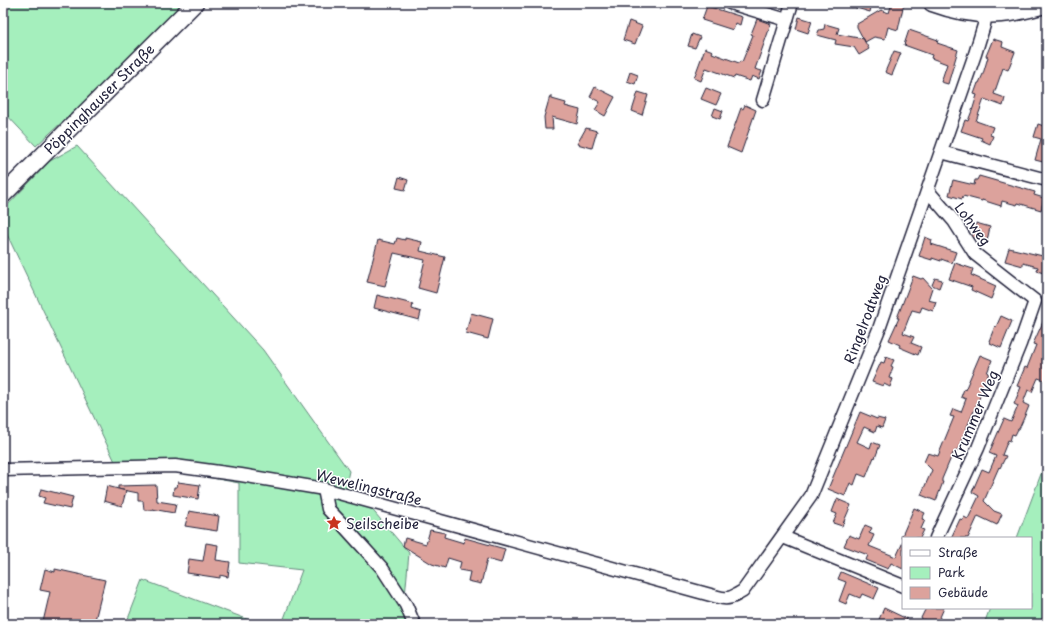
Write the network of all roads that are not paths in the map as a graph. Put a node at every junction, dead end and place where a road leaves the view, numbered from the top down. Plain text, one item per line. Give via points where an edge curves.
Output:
1 (195, 3) edge
2 (730, 3) edge
3 (792, 3) edge
4 (932, 3) edge
5 (1047, 5) edge
6 (1013, 8) edge
7 (986, 14) junction
8 (787, 20) junction
9 (762, 100) dead end
10 (941, 152) junction
11 (1047, 180) edge
12 (928, 191) junction
13 (3, 195) edge
14 (1035, 301) joint
15 (3, 470) edge
16 (324, 490) junction
17 (783, 537) junction
18 (936, 537) edge
19 (902, 586) edge
20 (718, 597) joint
21 (414, 624) edge

1 - 13 main road, Pöppinghauser Straße
2 - 8 street
3 - 8 street
4 - 7 main road via 952,10
5 - 6 main road
6 - 7 main road
7 - 10 street, Ringelrodtweg
8 - 9 street
10 - 11 street
10 - 12 street, Ringelrodtweg
12 - 14 street, Lohweg via 954,221 975,254
12 - 17 street, Ringelrodtweg via 879,329 811,496
14 - 18 street, Krummer Weg via 978,448
15 - 16 street, Wewelingstraße via 175,466
16 - 20 street, Wewelingstraße
16 - 21 street via 328,509 382,568 406,605
17 - 19 street
17 - 20 street, Ringelrodtweg via 743,591 726,599

